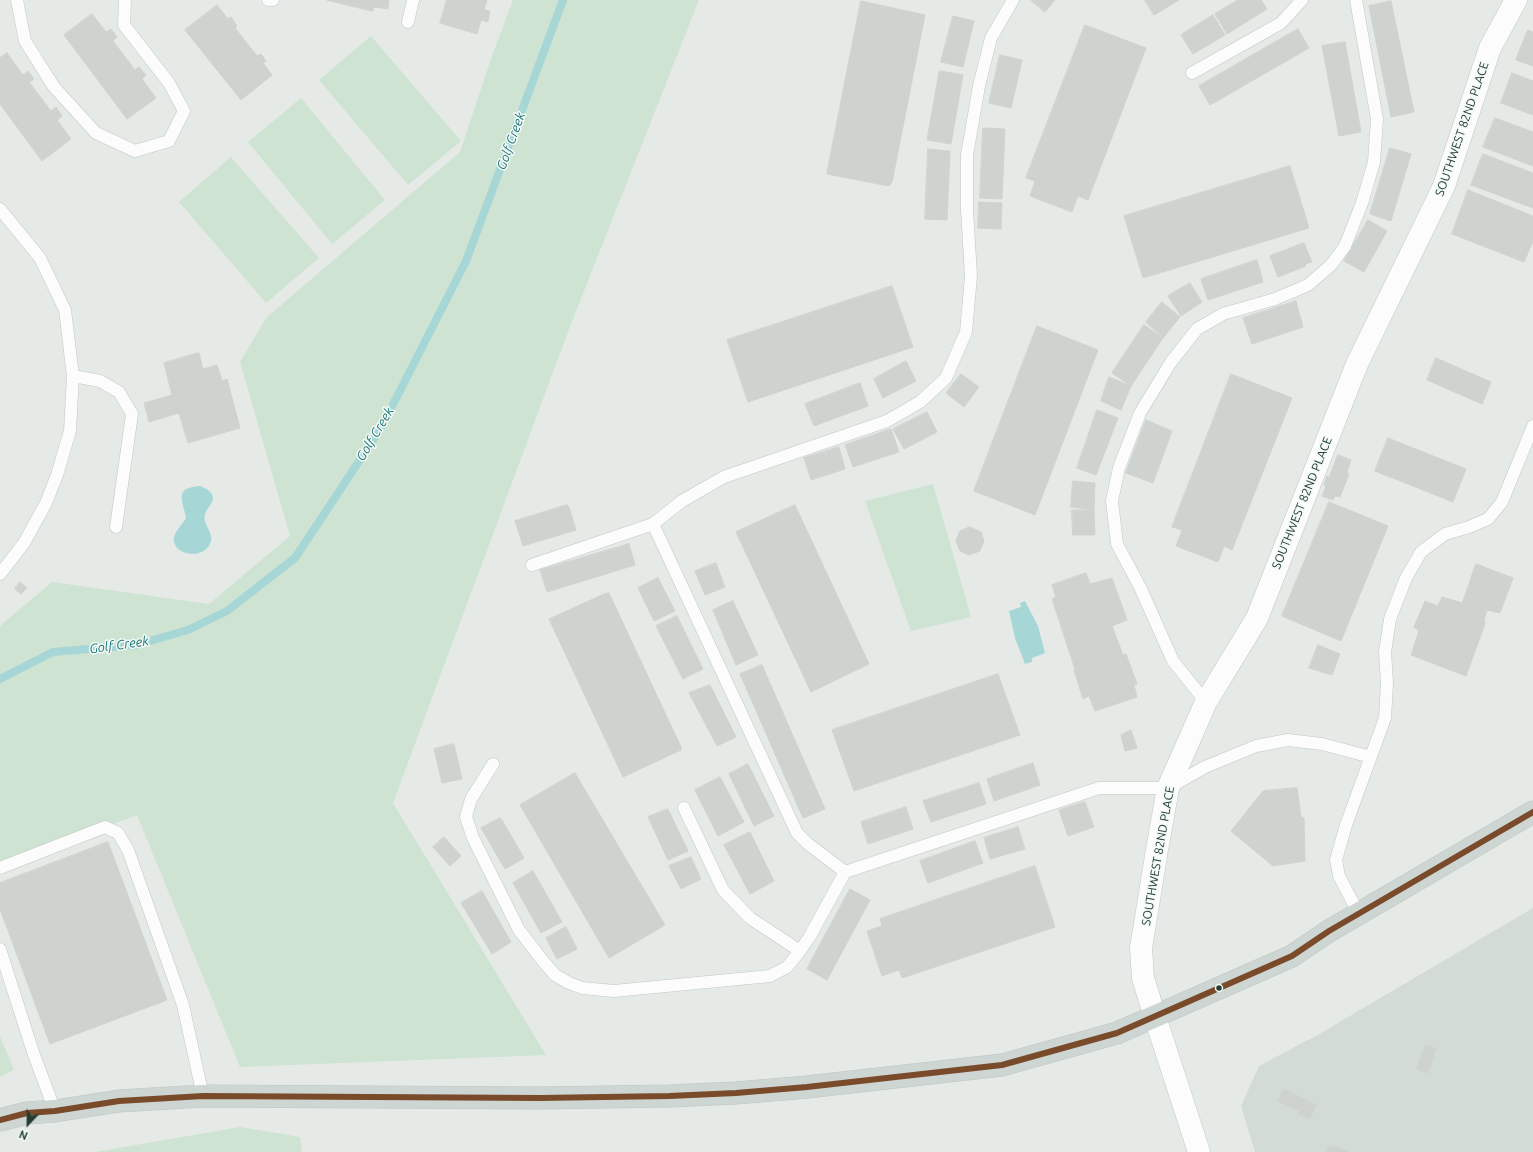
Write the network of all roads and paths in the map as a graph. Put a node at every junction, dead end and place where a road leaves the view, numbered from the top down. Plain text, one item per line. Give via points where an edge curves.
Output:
1 (17, 0) edge
2 (125, 0) edge
3 (268, 0) edge
4 (273, 0) edge
5 (413, 0) edge
6 (1014, 0) edge
7 (1302, 0) edge
8 (1356, 0) edge
9 (1516, 0) edge
10 (408, 22) dead end
11 (1192, 73) dead end
12 (0, 209) edge
13 (73, 376) junction
14 (1533, 426) edge
15 (653, 524) junction
16 (116, 526) dead end
17 (532, 565) dead end
18 (0, 574) edge
19 (1206, 702) junction
20 (1371, 757) junction
21 (493, 764) dead end
22 (1168, 788) junction
23 (684, 808) dead end
24 (1533, 812) edge
25 (0, 868) edge
26 (845, 872) junction
27 (1359, 914) junction
28 (0, 948) edge
29 (800, 951) junction
30 (1155, 1017) junction
31 (203, 1096) junction
32 (55, 1110) junction
33 (0, 1120) edge
34 (1199, 1152) edge

1 - 2 lane via 25,40 54,87 96,133 135,151 169,141 184,111 169,83 124,25
3 - 4 lane
5 - 10 lane
6 - 15 lane via 991,38 966,155 971,276 966,332 946,378 920,402 887,422 724,476 682,501
7 - 11 lane via 1281,24
8 - 19 lane via 1377,119 1374,162 1362,203 1345,246 1331,265 1308,285 1275,299 1223,314 1197,329 1171,362 1140,413 1119,468 1112,501 1117,544 1173,662
9 - 19 street, SOUTHWEST 82ND PLACE via 1490,48 1444,186 1357,364 1257,618
12 - 13 lane via 40,258 65,310
13 - 16 lane via 100,381 119,392 132,414
13 - 18 lane via 70,431 57,475 46,503 24,543
14 - 20 lane via 1502,502 1488,519 1445,534 1421,552 1406,578 1390,619 1385,652 1385,718
15 - 17 lane
15 - 26 lane via 797,833
19 - 22 street, SOUTHWEST 82ND PLACE
20 - 22 lane via 1322,744 1288,740 1256,746 1205,768
20 - 27 lane via 1336,860 1339,876
21 - 29 lane via 471,799 466,818 473,838 519,930 555,975 582,988 614,990 770,976 787,967
22 - 26 lane via 1099,788
22 - 30 street, SOUTHWEST 82ND PLACE via 1142,948 1143,978
23 - 29 lane via 723,890 750,918
24 - 27 main road
25 - 31 lane via 105,827 118,833 128,850 183,1005
26 - 29 lane
27 - 30 main road via 1292,956
28 - 32 lane via 33,1052
30 - 31 main road via 1117,1033 1002,1065 800,1088 583,1098
30 - 34 street, SOUTHWEST 82ND PLACE
31 - 32 main road via 119,1101
32 - 33 main road via 27,1113

